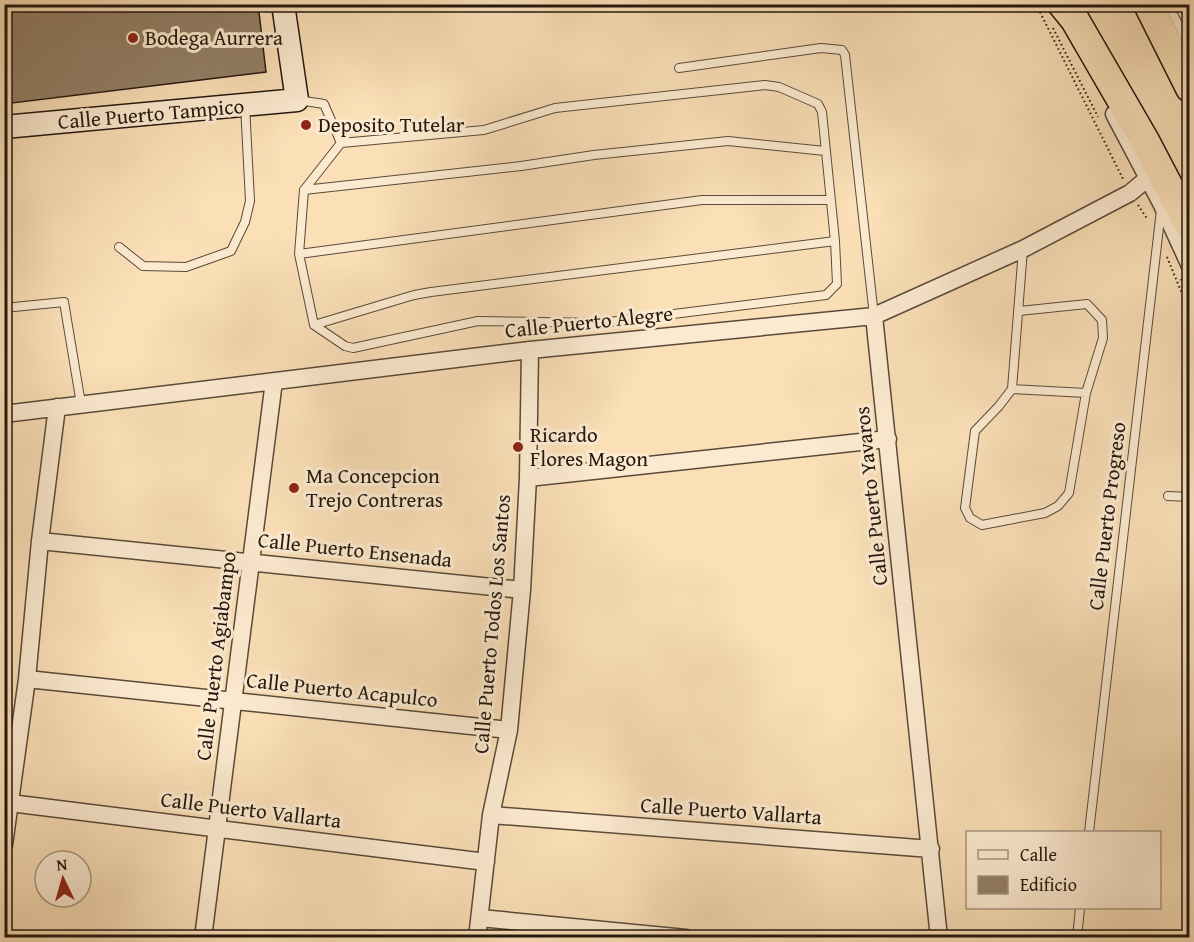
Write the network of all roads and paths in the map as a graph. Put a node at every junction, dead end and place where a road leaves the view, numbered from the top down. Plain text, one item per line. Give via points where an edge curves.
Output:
1 (283, 4) edge
2 (1036, 4) edge
3 (1056, 4) edge
4 (1062, 4) edge
5 (1148, 4) edge
6 (1168, 4) edge
7 (1182, 4) edge
8 (1190, 19) edge
9 (1190, 48) edge
10 (679, 68) dead end
11 (1190, 88) edge
12 (297, 100) junction
13 (245, 105) junction
14 (4, 127) edge
15 (341, 143) junction
16 (825, 151) junction
17 (1148, 178) junction
18 (304, 190) junction
19 (1130, 193) junction
20 (831, 200) junction
21 (1161, 203) junction
22 (1190, 227) edge
23 (1158, 234) junction
24 (835, 241) junction
25 (119, 247) dead end
26 (1023, 249) junction
27 (298, 254) junction
28 (1190, 266) edge
29 (4, 308) edge
30 (1019, 311) junction
31 (1190, 313) edge
32 (874, 316) junction
33 (314, 325) junction
34 (530, 350) junction
35 (274, 381) junction
36 (1012, 388) junction
37 (1086, 393) junction
38 (81, 405) junction
39 (57, 407) junction
40 (4, 414) edge
41 (888, 439) junction
42 (528, 478) junction
43 (1168, 496) dead end
44 (1190, 497) edge
45 (40, 541) junction
46 (251, 562) junction
47 (522, 590) junction
48 (27, 678) junction
49 (233, 701) junction
50 (509, 730) junction
51 (7, 799) edge
52 (491, 815) junction
53 (217, 829) junction
54 (1089, 831) edge
55 (4, 845) edge
56 (931, 849) junction
57 (486, 862) junction
58 (1080, 909) edge
59 (480, 918) junction
60 (203, 938) edge
61 (477, 938) edge
62 (686, 938) edge
63 (939, 938) edge
64 (1077, 938) edge

1 - 12 street
2 - 19 path
3 - 17 street
4 - 22 highway via 1145,141
5 - 11 highway
6 - 9 lane
7 - 8 lane
10 - 32 lane, Calle Puerto Yavaros via 821,48 842,50
12 - 13 street, Calle Puerto Tampico
12 - 15 lane via 324,104
13 - 14 street, Calle Puerto Tampico
13 - 25 lane via 250,201 231,251 186,267 143,267
15 - 16 lane via 484,130 555,108 765,85 818,104
15 - 18 lane
16 - 18 lane via 728,141
16 - 20 lane
17 - 19 street, Calle Puerto Alegre
17 - 21 street
18 - 27 lane
19 - 23 path
19 - 26 street, Calle Puerto Alegre
20 - 24 lane
20 - 27 lane via 702,200
21 - 23 lane, Calle Puerto Progreso
21 - 28 street
23 - 31 path
23 - 54 lane, Calle Puerto Progreso
24 - 33 lane via 431,292
24 - 33 lane via 837,284 826,295 601,322 478,321 354,348
26 - 30 lane
26 - 32 street, Calle Puerto Alegre
27 - 33 lane
29 - 38 lane via 64,302
30 - 36 lane
30 - 37 lane via 1087,304 1102,320 1103,338
32 - 34 street, Calle Puerto Alegre
32 - 41 street, Calle Puerto Yavaros
34 - 35 street, Calle Puerto Alegre
34 - 42 street, Calle Puerto Todos Los Santos
35 - 38 street, Calle Puerto Alegre
35 - 46 street, Calle Puerto Agiabampo
36 - 37 lane
36 - 37 lane via 975,431 965,508 970,518 982,525 1045,513 1070,493
38 - 39 street, Calle Puerto Alegre
39 - 40 street, Calle Puerto Alegre
39 - 45 street
41 - 42 street
41 - 56 street, Calle Puerto Yavaros
42 - 47 street, Calle Puerto Todos Los Santos
43 - 44 lane
45 - 46 street, Calle Puerto Ensenada
45 - 48 street
46 - 47 street, Calle Puerto Ensenada
46 - 49 street, Calle Puerto Agiabampo
47 - 50 street, Calle Puerto Todos Los Santos
48 - 49 street, Calle Puerto Acapulco
48 - 51 street
49 - 50 street, Calle Puerto Acapulco
49 - 53 street, Calle Puerto Agiabampo
50 - 52 street, Calle Puerto Todos Los Santos
51 - 53 street, Calle Puerto Vallarta
51 - 55 street
52 - 56 street, Calle Puerto Vallarta
52 - 57 street, Calle Puerto Todos Los Santos
53 - 57 street, Calle Puerto Vallarta
53 - 60 street, Calle Puerto Agiabampo
56 - 63 street, Calle Puerto Yavaros
57 - 59 street, Calle Puerto Todos Los Santos
58 - 64 lane
59 - 61 street, Calle Puerto Todos Los Santos
59 - 62 street

